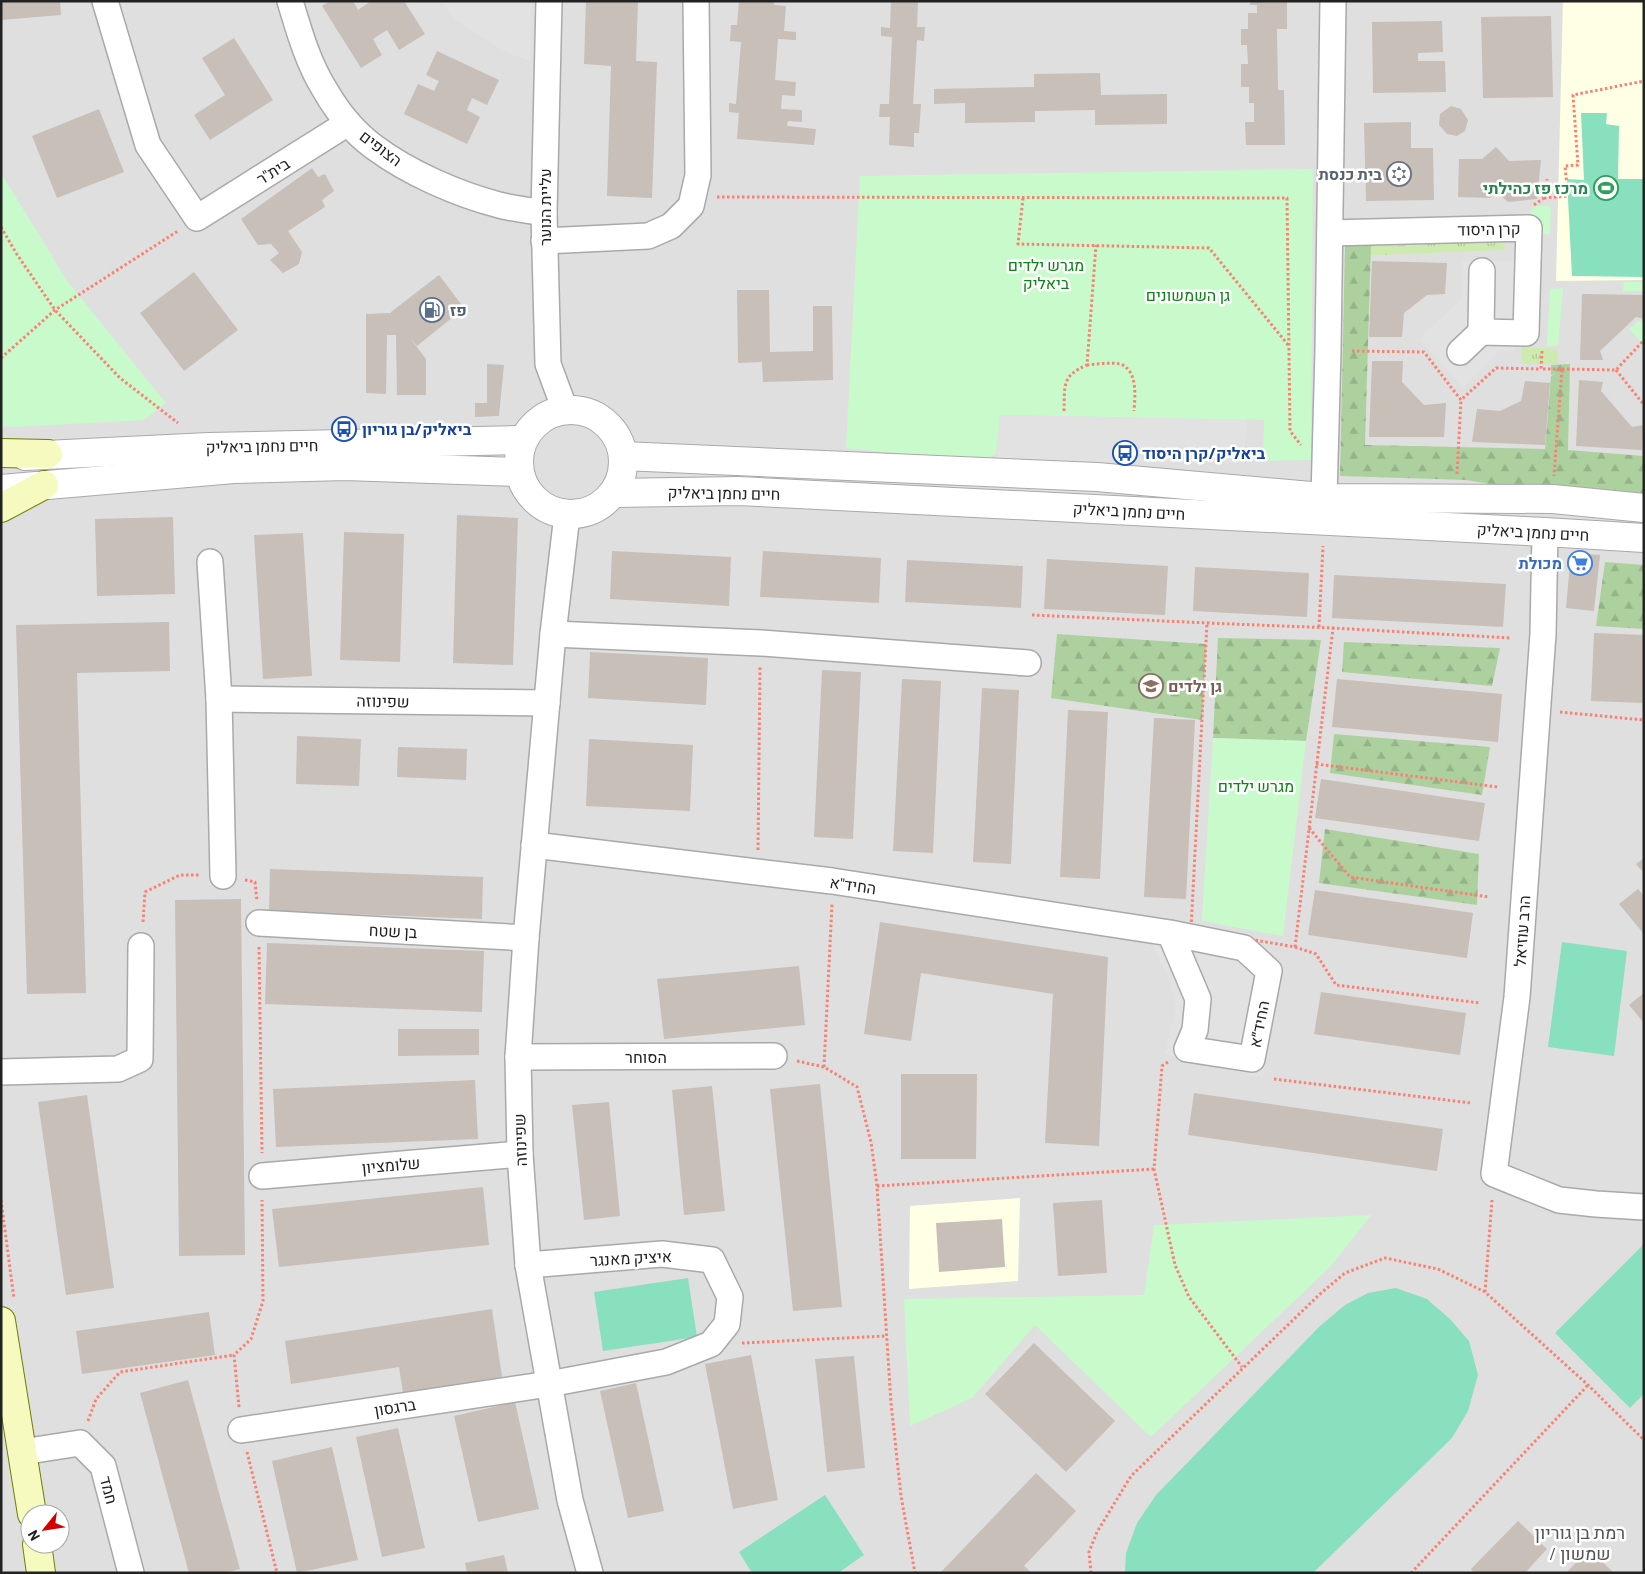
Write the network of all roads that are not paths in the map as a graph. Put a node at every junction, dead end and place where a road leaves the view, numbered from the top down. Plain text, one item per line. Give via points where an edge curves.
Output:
1 (106, 1) edge
2 (290, 1) edge
3 (549, 1) edge
4 (696, 1) edge
5 (1333, 1) edge
6 (348, 123) junction
7 (544, 213) junction
8 (1330, 233) junction
9 (544, 241) junction
10 (1482, 271) dead end
11 (1481, 332) junction
12 (1460, 352) dead end
13 (565, 410) junction
14 (523, 440) junction
15 (1, 453) edge
16 (48, 454) junction
17 (623, 456) junction
18 (1, 458) edge
19 (519, 472) junction
20 (44, 485) junction
21 (1, 489) edge
22 (614, 493) junction
23 (1324, 497) junction
24 (1, 508) edge
25 (1644, 508) edge
26 (567, 515) junction
27 (1545, 532) junction
28 (1644, 538) edge
29 (210, 562) dead end
30 (553, 634) junction
31 (1028, 663) dead end
32 (219, 699) junction
33 (547, 703) junction
34 (534, 845) junction
35 (223, 876) dead end
36 (259, 923) dead end
37 (1170, 933) junction
38 (526, 938) junction
39 (141, 946) dead end
40 (774, 1056) road end
41 (518, 1057) junction
42 (1, 1072) edge
43 (520, 1154) junction
44 (262, 1176) dead end
45 (1644, 1207) edge
46 (528, 1265) junction
47 (1, 1321) edge
48 (549, 1384) junction
49 (241, 1430) dead end
50 (22, 1452) junction
51 (30, 1504) edge
52 (38, 1554) edge
53 (41, 1573) edge
54 (131, 1573) edge
55 (590, 1573) edge

1 - 6 street, בית"ר via 148,145 197,218
2 - 6 street, הצופים via 301,39 324,90
3 - 7 street, עליית הנוער
4 - 9 street via 698,175 691,206 671,226 648,236
5 - 8 street
6 - 7 street, הצופים via 374,147 448,187 500,206
7 - 9 street, עליית הנוער
8 - 11 street, קרן היסוד via 1529,228 1526,334
8 - 23 street
9 - 13 street, עליית הנוער via 548,364
10 - 11 street
11 - 12 street
13 - 14 street via 548,415
13 - 17 street via 581,411 603,422 619,440
14 - 16 street, חיים נחמן ביאליק
14 - 19 street
15 - 16 main road
16 - 18 street, חיים נחמן ביאליק
17 - 22 street via 620,482
17 - 23 street, חיים נחמן ביאליק via 1097,477
19 - 20 street, חיים נחמן ביאליק via 345,466 234,469
19 - 26 street via 525,488 536,501
20 - 21 street, חיים נחמן ביאליק
20 - 24 main road
22 - 26 street via 593,510
22 - 27 street, חיים נחמן ביאליק via 739,491
23 - 25 street, חיים נחמן ביאליק via 1553,499
26 - 30 street, שפינוזה
27 - 28 street, חיים נחמן ביאליק
27 - 45 street, הרב עוזיאל via 1543,634 1517,997 1494,1174 1558,1200
29 - 32 street
30 - 31 street via 760,643
30 - 33 street, שפינוזה
32 - 33 street, שפינוזה
32 - 35 street
33 - 34 street, שפינוזה
34 - 37 street, החיד"א via 832,881
34 - 38 street, שפינוזה
36 - 38 street, בן שטח
37 - 37 street, החיד״א via 1244,948 1269,971 1252,1059 1187,1049 1195,1030 1198,998
38 - 41 street, שפינוזה
39 - 42 street via 140,1059 118,1069
40 - 41 street, הסוחר
41 - 43 street, שפינוזה
43 - 44 street, שלומציון
43 - 46 street, שפינוזה
46 - 48 street, שפינוזה
46 - 48 street, איציק מאנגר via 662,1254 712,1260 730,1297 727,1324 711,1344 666,1362
47 - 50 main road
48 - 49 street, ברגסון
48 - 55 street, שפינוזה via 570,1500
50 - 51 main road
50 - 54 street, חמד via 80,1443 103,1466
52 - 53 main road

